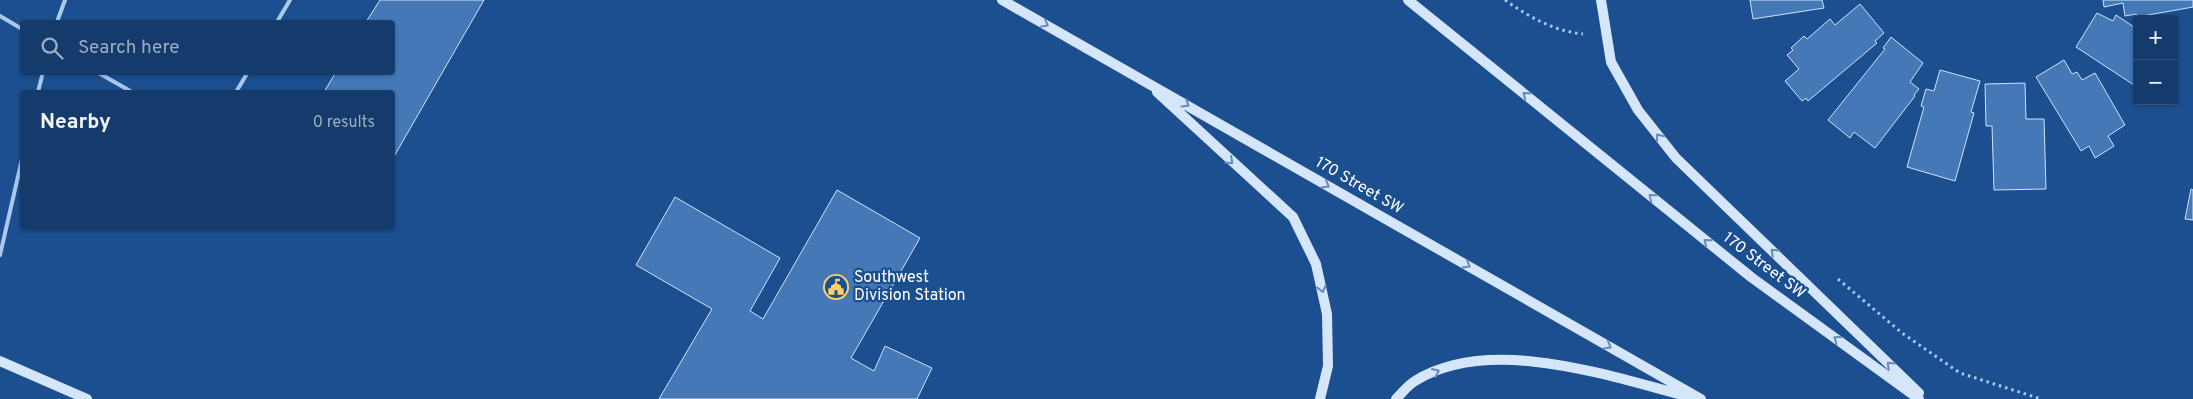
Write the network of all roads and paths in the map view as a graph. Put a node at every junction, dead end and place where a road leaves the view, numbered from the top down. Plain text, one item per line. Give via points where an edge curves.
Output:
1 (65, 0) edge
2 (290, 0) edge
3 (1002, 0) edge
4 (1408, 0) edge
5 (1505, 0) edge
6 (1601, 0) edge
7 (0, 16) edge
8 (58, 20) edge
9 (278, 20) edge
10 (20, 28) edge
11 (1605, 28) junction
12 (42, 75) edge
13 (102, 75) edge
14 (246, 75) edge
15 (1143, 80) junction
16 (38, 90) edge
17 (128, 90) edge
18 (237, 90) edge
19 (20, 168) edge
20 (0, 255) edge
21 (1831, 274) dead end
22 (0, 361) edge
23 (87, 399) edge
24 (1320, 399) edge
25 (1396, 399) edge
26 (1699, 399) edge
27 (1919, 399) edge
28 (1926, 399) edge
29 (2041, 399) edge

1 - 8 lane
2 - 9 lane
3 -> 15 main road, 170 Street SW
27 -> 4 main road, 170 Street SW via 1751,277
5 - 11 path via 1562,32 1584,34
6 - 11 main road
7 - 10 lane
28 -> 11 main road via 1676,158 1638,110 1611,62
12 - 16 lane
13 - 17 lane
14 - 18 lane
15 -> 24 main road via 1294,217 1316,264 1328,314 1328,366
15 -> 26 main road, 170 Street SW
19 - 20 lane
21 - 29 path via 1902,332 1960,373
22 - 23 main road
25 -> 26 main road via 1415,381 1441,370 1487,359 1568,365

